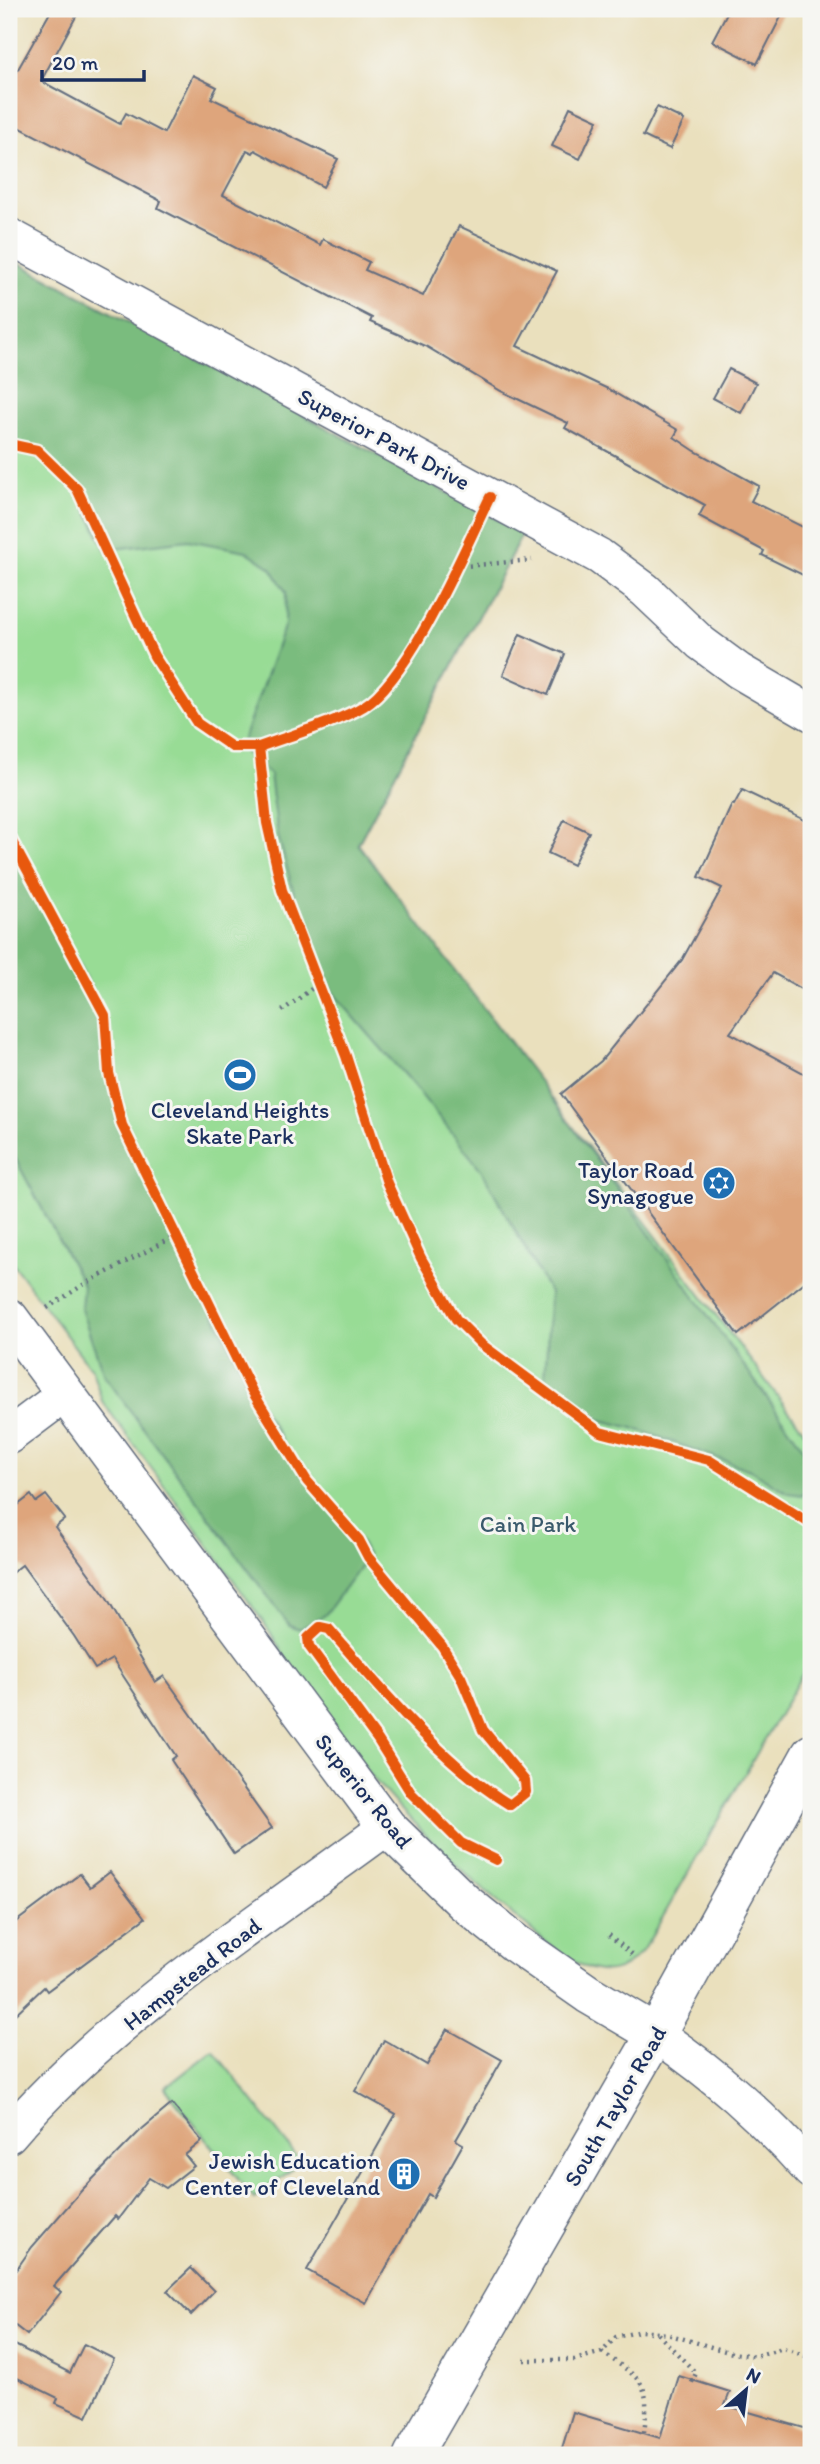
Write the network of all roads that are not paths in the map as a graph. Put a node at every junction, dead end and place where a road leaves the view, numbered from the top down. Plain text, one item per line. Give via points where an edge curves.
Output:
1 (9, 236) edge
2 (811, 713) edge
3 (9, 1318) edge
4 (65, 1394) junction
5 (9, 1436) edge
6 (811, 1754) edge
7 (387, 1827) junction
8 (656, 2034) junction
9 (9, 2135) edge
10 (811, 2171) edge
11 (413, 2455) edge

1 - 2 street, Superior Park Drive via 599,556 645,590 701,643
3 - 4 street, Superior Road
4 - 5 street
4 - 7 street, Superior Road
6 - 8 street, South Taylor Road
7 - 8 street, Superior Road via 464,1902 515,1943
7 - 9 street, Hampstead Road via 141,2011 66,2075
8 - 10 street, Superior Road via 747,2103
8 - 11 street, South Taylor Road

